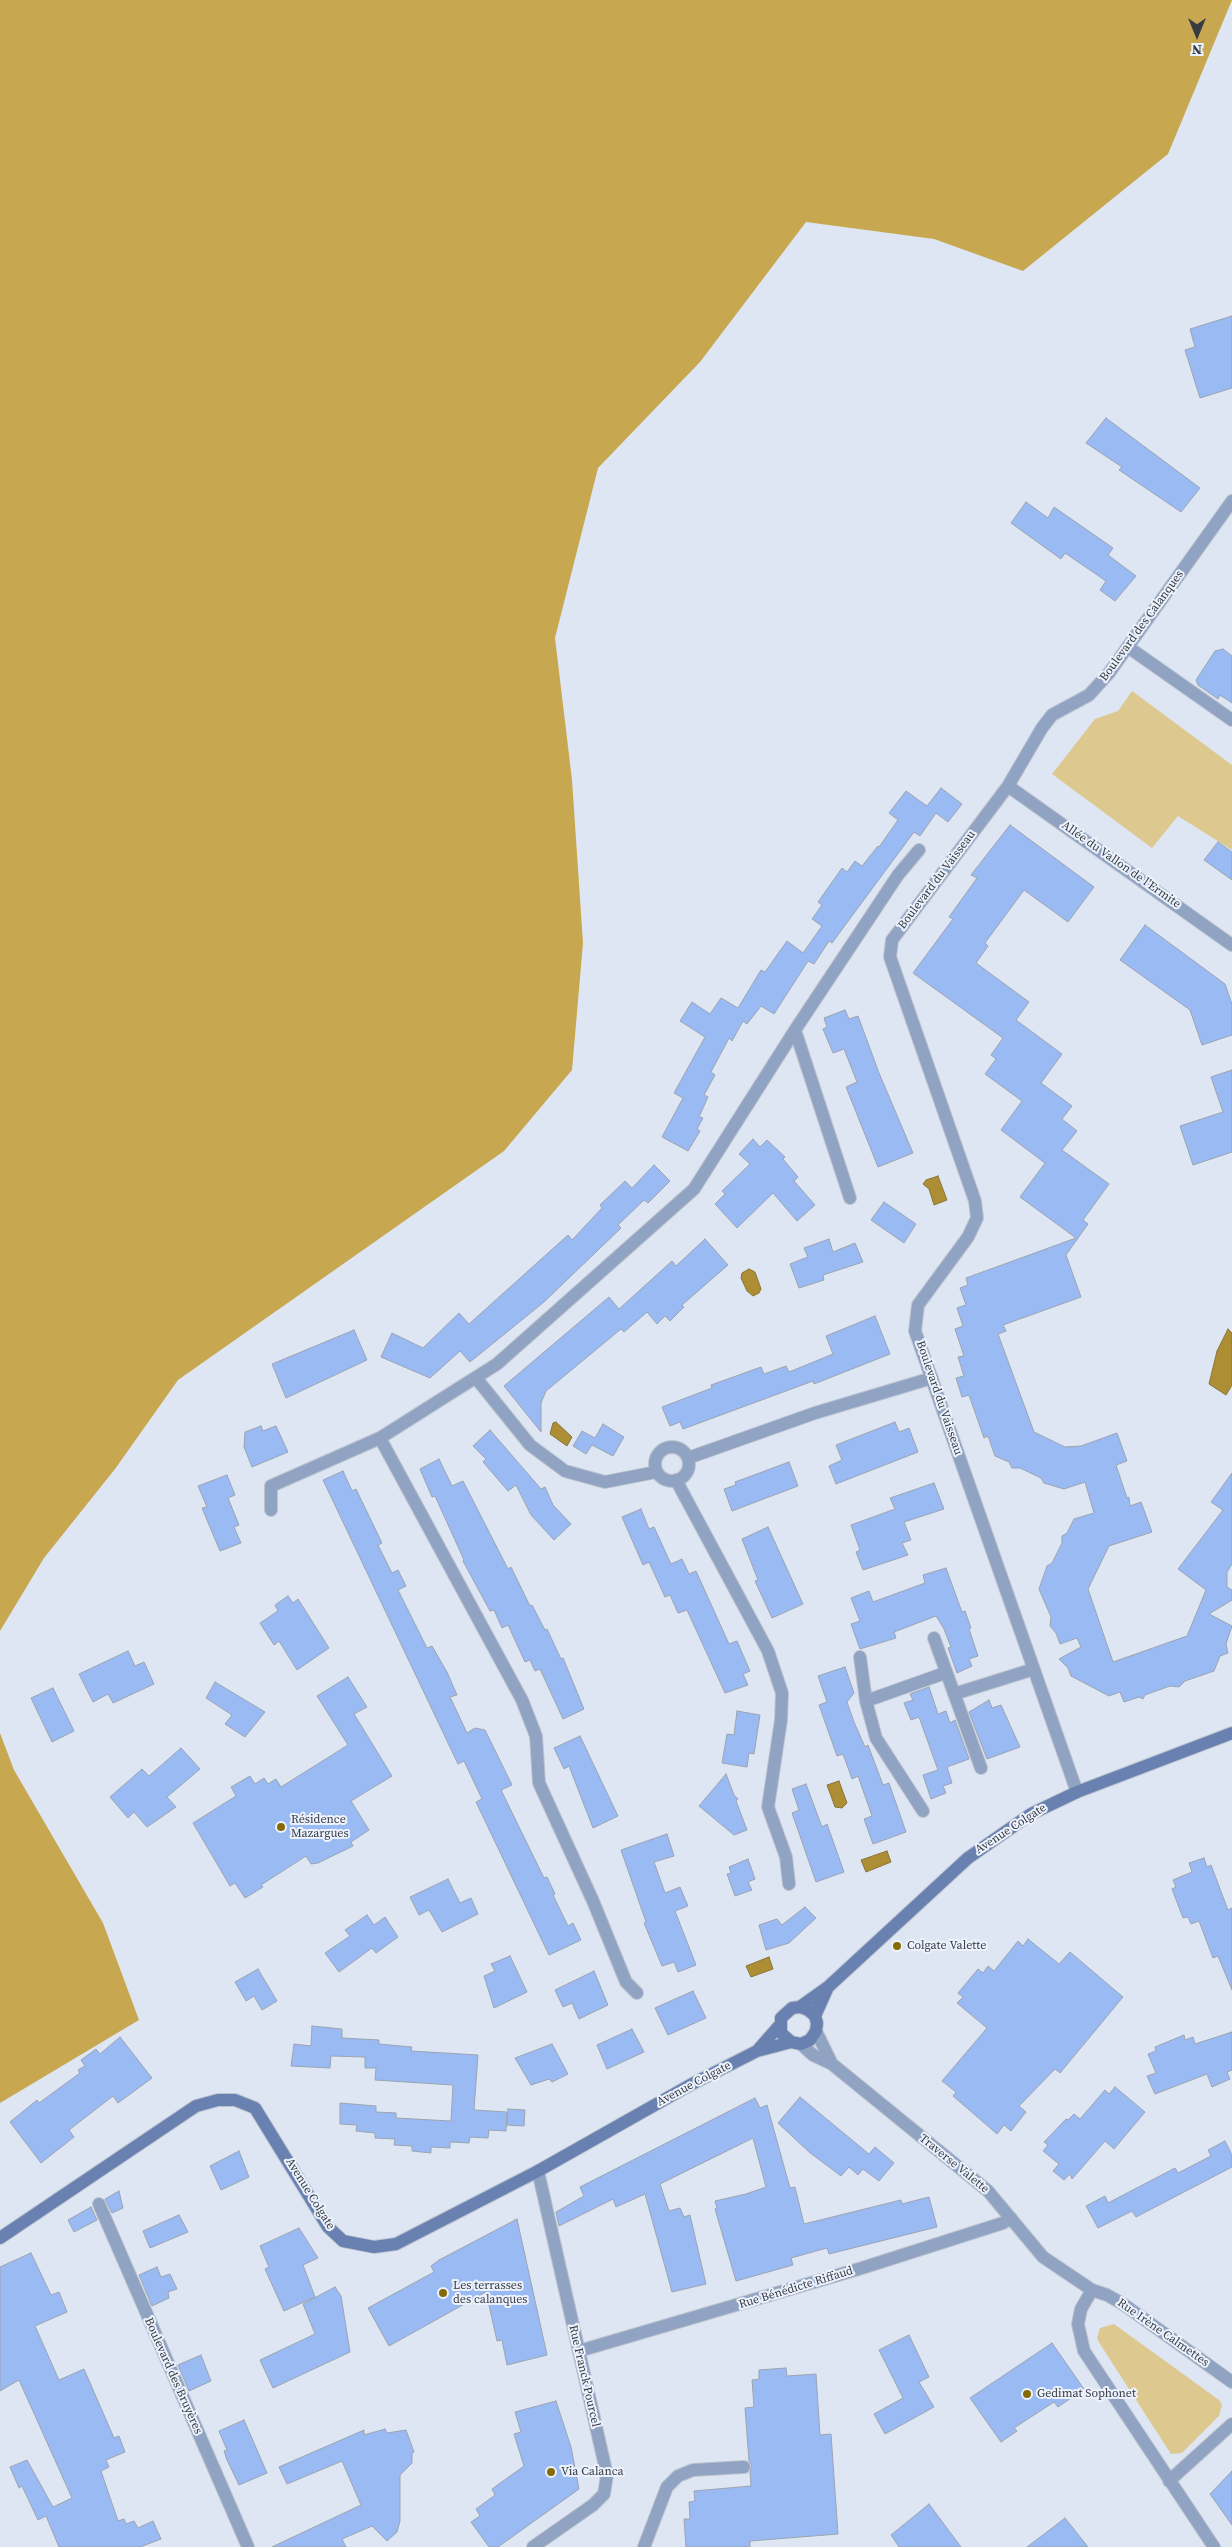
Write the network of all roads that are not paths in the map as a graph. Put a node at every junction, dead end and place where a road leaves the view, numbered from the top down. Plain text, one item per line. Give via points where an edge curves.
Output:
1 (1232, 502) edge
2 (1128, 647) junction
3 (1232, 720) edge
4 (1008, 786) junction
5 (918, 850) dead end
6 (1232, 946) edge
7 (795, 1030) junction
8 (850, 1198) dead end
9 (476, 1378) junction
10 (932, 1378) junction
11 (380, 1438) junction
12 (688, 1458) junction
13 (656, 1472) junction
14 (676, 1480) junction
15 (271, 1510) dead end
16 (934, 1638) dead end
17 (860, 1657) dead end
18 (1034, 1669) junction
19 (945, 1673) junction
20 (954, 1694) junction
21 (866, 1701) junction
22 (1232, 1733) edge
23 (980, 1768) dead end
24 (1077, 1792) junction
25 (923, 1811) dead end
26 (789, 1884) dead end
27 (828, 1987) junction
28 (637, 1993) dead end
29 (800, 2007) junction
30 (815, 2016) junction
31 (779, 2026) junction
32 (816, 2031) junction
33 (796, 2043) junction
34 (757, 2051) junction
35 (832, 2064) junction
36 (538, 2171) junction
37 (99, 2204) dead end
38 (1011, 2218) junction
39 (0, 2238) edge
40 (1092, 2290) junction
41 (579, 2351) junction
42 (1232, 2382) edge
43 (1232, 2424) edge
44 (744, 2467) dead end
45 (1169, 2481) junction
46 (248, 2547) edge
47 (533, 2547) edge
48 (644, 2547) edge
49 (1214, 2547) edge

1 - 2 street, Boulevard des Calanques
2 - 3 street
2 - 4 street, Boulevard des Calanques via 1089,695 1052,715
4 - 6 street, Allée du Vallon de l’Ermite
4 - 10 street, Boulevard du Vaisseau via 892,940 890,956 976,1210 968,1237 918,1305 915,1331
5 - 7 street
7 - 8 street
7 - 9 street via 694,1189 497,1364
9 - 11 street
9 - 13 street via 530,1445 565,1471 605,1482
10 - 12 street via 815,1413
10 - 18 street, Boulevard du Vaisseau
11 - 15 street via 271,1486
11 - 28 street via 522,1700 536,1736 539,1783 626,1982
12 - 13 street via 675,1446 665,1448 655,1458
12 - 14 street via 687,1473
13 - 14 street via 663,1479
14 - 26 street via 768,1651 782,1693 768,1807 786,1857
16 - 19 street
17 - 21 street
18 - 20 street
18 - 24 street, Boulevard du Vaisseau
19 - 20 street
19 - 21 street
20 - 23 street
21 - 25 street via 876,1738
22 - 24 street, Avenue Colgate
24 - 27 street, Avenue Colgate via 1031,1814 968,1858
27 - 29 street, Avenue Colgate
27 - 30 street, Avenue Colgate
29 - 30 street
29 - 31 street, Avenue Colgate via 786,2012
30 - 32 street, Avenue Colgate
31 - 33 street via 785,2039
31 - 34 street, Avenue Colgate
32 - 33 street, Avenue Colgate via 810,2040
32 - 35 street, Traverse Valette
33 - 34 street, Avenue Colgate
33 - 35 street, Traverse Valette
34 - 36 street, Avenue Colgate
35 - 38 street, Traverse Valette via 988,2191
36 - 39 street, Avenue Colgate via 396,2244 364,2247 343,2241 328,2227 255,2108 235,2100 218,2100 196,2106
36 - 41 street, Rue Franck Pourcel
37 - 46 street, Boulevard des Bruyères
38 - 40 street, Traverse Valette via 1043,2258
38 - 41 street, Rue Bénédicte Riffaud via 862,2268
40 - 42 street, Rue Irène Calmettes via 1123,2304
40 - 45 street via 1081,2309 1078,2324 1084,2351
41 - 47 street, Rue Franck Pourcel via 607,2475 604,2494
43 - 45 street
44 - 48 street via 693,2470 678,2476 667,2487
45 - 49 street

